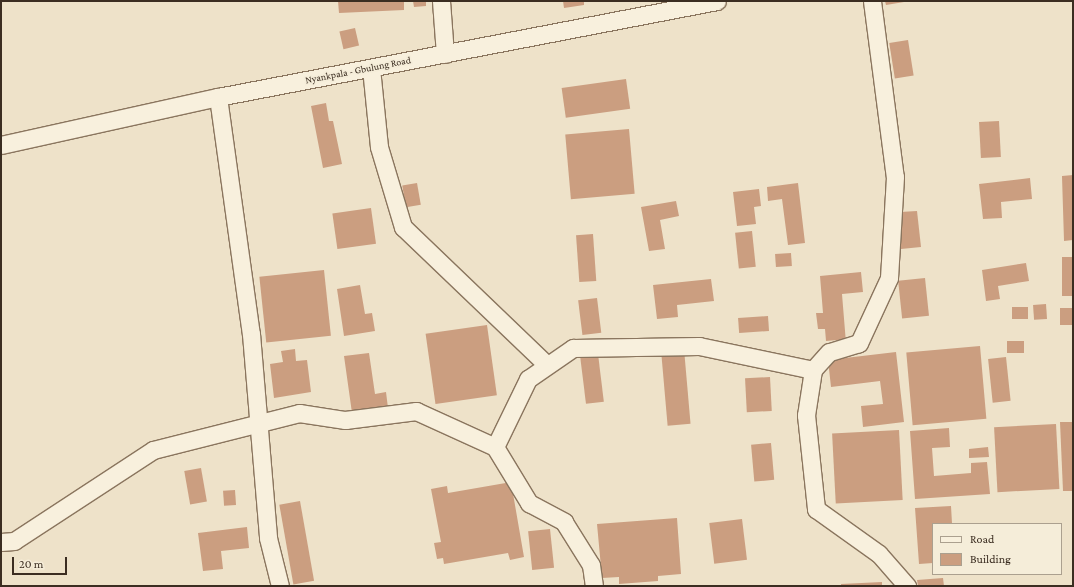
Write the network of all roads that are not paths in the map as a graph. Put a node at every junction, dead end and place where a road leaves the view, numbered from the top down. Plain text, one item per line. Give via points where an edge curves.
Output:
1 (441, 1) edge
2 (717, 1) edge
3 (872, 1) edge
4 (445, 54) junction
5 (371, 68) junction
6 (218, 97) junction
7 (1, 145) edge
8 (547, 365) junction
9 (814, 370) junction
10 (259, 423) junction
11 (494, 447) junction
12 (1, 542) edge
13 (280, 586) edge
14 (594, 586) edge
15 (907, 586) edge

1 - 4 street
2 - 4 street, Nyankpala - Gbulung Road
3 - 9 street via 895,177 889,278 859,343 829,352
4 - 5 street, Nyankpala - Gbulung Road
5 - 6 street, Nyankpala - Gbulung Road
5 - 8 street via 379,147 403,227
6 - 7 street, Nyankpala - Gbulung Road
6 - 10 street via 251,334
8 - 9 street via 573,348 699,346
8 - 11 street via 528,379
9 - 15 street via 806,415 816,509 879,554
10 - 11 street via 299,413 345,420 416,411
10 - 12 street via 152,450 14,541
10 - 13 street via 268,538
11 - 14 street via 529,503 564,522 591,565

